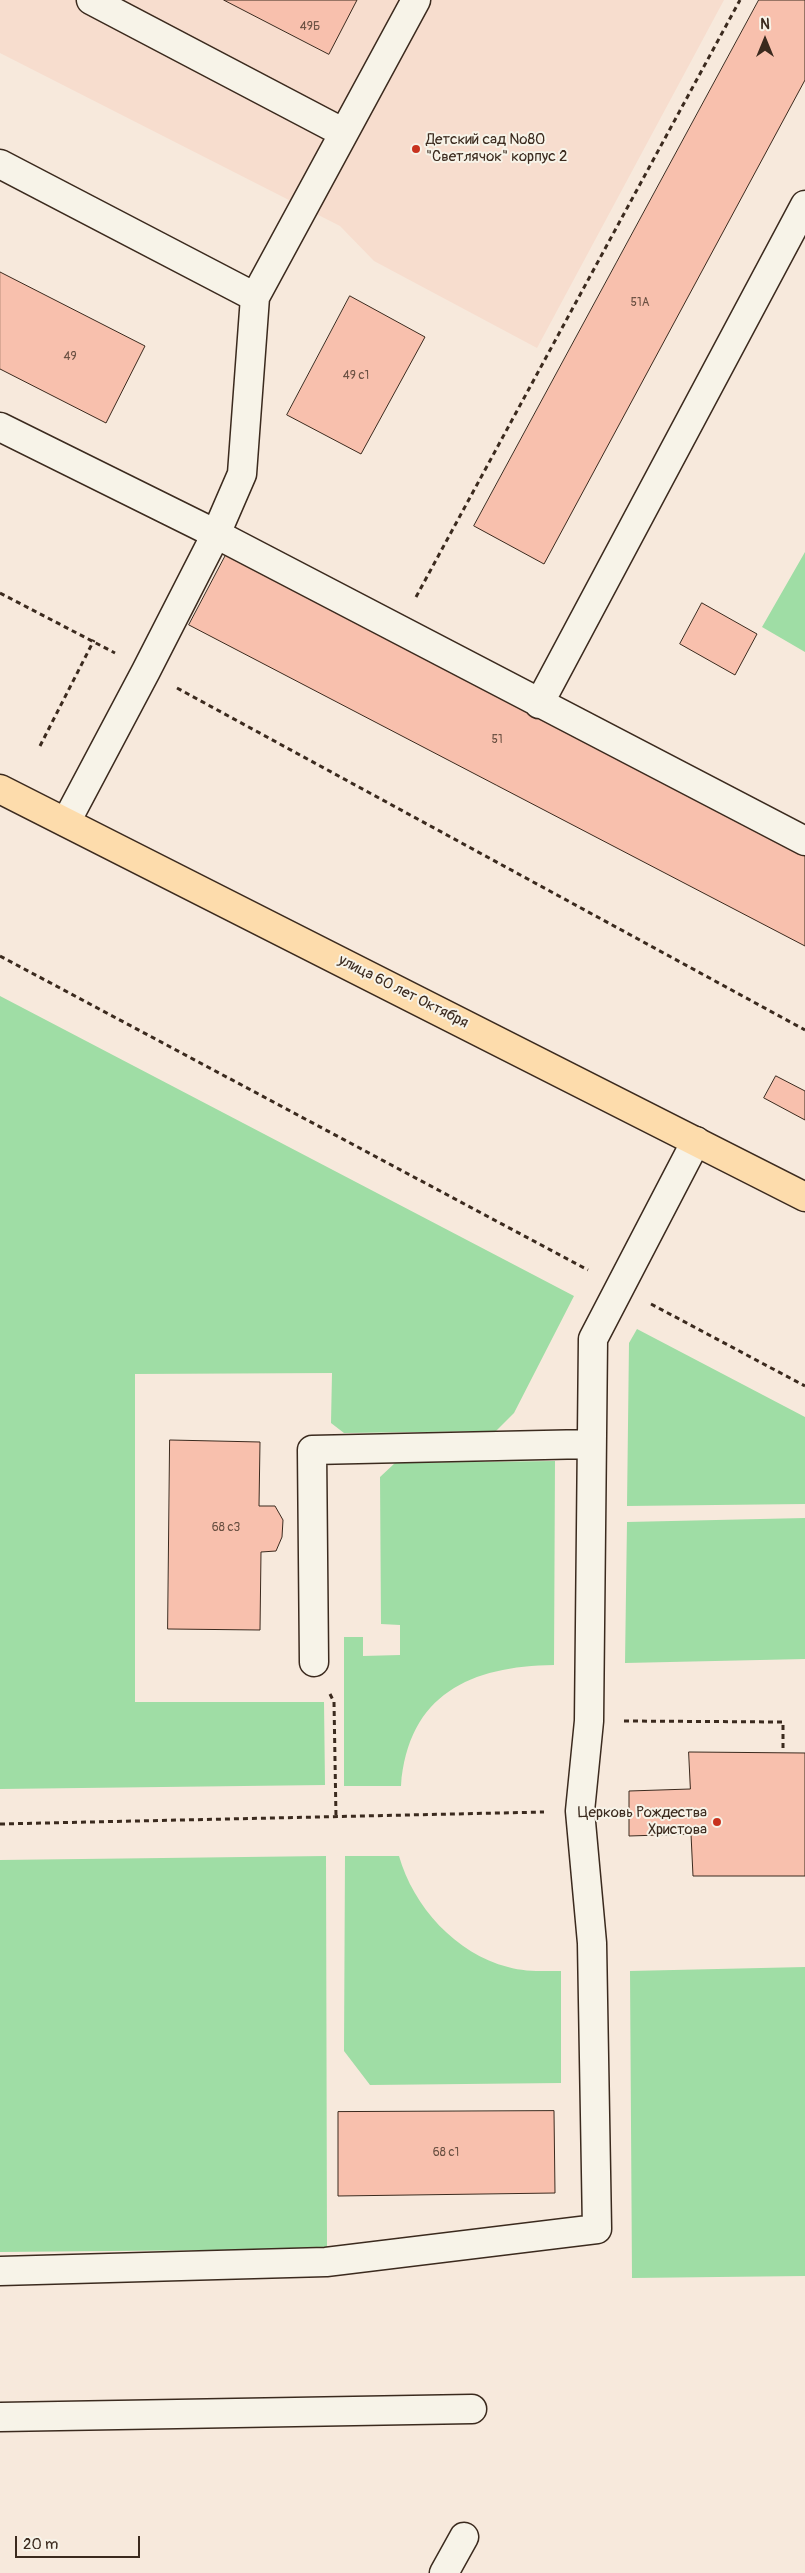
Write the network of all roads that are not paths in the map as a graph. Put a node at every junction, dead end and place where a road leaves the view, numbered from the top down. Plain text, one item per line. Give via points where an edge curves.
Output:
1 (90, 0) edge
2 (416, 0) edge
3 (344, 133) junction
4 (0, 164) edge
5 (805, 205) edge
6 (255, 297) junction
7 (0, 427) edge
8 (216, 534) junction
9 (538, 704) junction
10 (0, 789) edge
11 (66, 822) junction
12 (805, 841) edge
13 (696, 1141) junction
14 (805, 1197) edge
15 (590, 1444) junction
16 (314, 1662) road end
17 (0, 2271) edge
18 (472, 2410) dead end
19 (0, 2417) edge
20 (464, 2537) dead end
21 (444, 2573) edge

1 - 3 lane
2 - 3 lane
3 - 6 lane
4 - 6 lane
5 - 9 lane
6 - 8 lane via 242,474
7 - 8 lane
8 - 9 lane
8 - 11 lane
9 - 12 lane
10 - 11 main road, улица 60 лет Октября
11 - 13 main road, улица 60 лет Октября
13 - 14 main road, улица 60 лет Октября
13 - 15 lane via 593,1338
15 - 16 lane via 312,1450
15 - 17 lane via 589,1721 580,1811 592,1943 597,2229 326,2262
18 - 19 lane
20 - 21 lane

